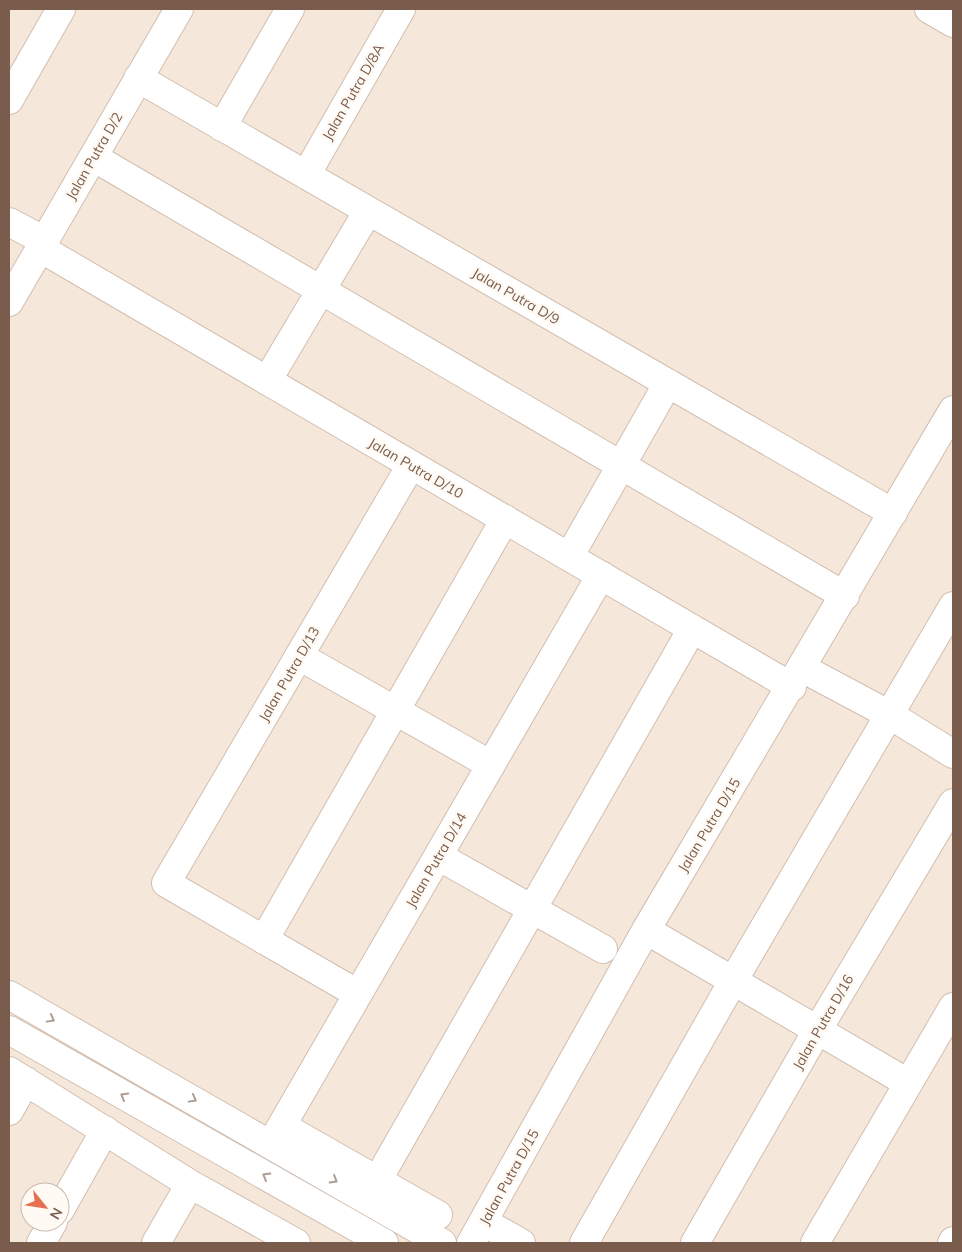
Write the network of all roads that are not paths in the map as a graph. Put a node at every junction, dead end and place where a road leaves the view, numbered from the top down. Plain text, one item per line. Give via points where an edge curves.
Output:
1 (61, 9) edge
2 (179, 9) edge
3 (290, 9) edge
4 (401, 9) edge
5 (929, 9) edge
6 (953, 23) edge
7 (138, 78) junction
8 (9, 100) edge
9 (222, 127) junction
10 (93, 157) junction
11 (306, 175) junction
12 (368, 211) junction
13 (9, 222) edge
14 (42, 245) junction
15 (320, 290) junction
16 (9, 302) edge
17 (268, 381) junction
18 (668, 383) junction
19 (953, 410) edge
20 (411, 465) junction
21 (621, 466) junction
22 (893, 513) junction
23 (505, 520) junction
24 (569, 557) junction
25 (601, 575) junction
26 (845, 596) junction
27 (953, 606) edge
28 (692, 629) junction
29 (299, 656) junction
30 (797, 677) junction
31 (396, 711) junction
32 (890, 715) junction
33 (953, 754) edge
34 (491, 766) junction
35 (953, 803) edge
36 (438, 856) junction
37 (532, 909) junction
38 (646, 930) junction
39 (264, 940) junction
40 (603, 949) dead end
41 (733, 981) junction
42 (358, 994) junction
43 (9, 996) edge
44 (953, 1007) edge
45 (818, 1029) junction
46 (9, 1030) edge
47 (18, 1076) edge
48 (908, 1083) junction
49 (9, 1111) edge
50 (105, 1130) junction
51 (276, 1135) junction
52 (377, 1181) junction
53 (190, 1184) junction
54 (70, 1192) edge
55 (438, 1215) dead end
56 (477, 1232) edge
57 (266, 1236) edge
58 (156, 1243) edge
59 (296, 1243) edge
60 (384, 1243) edge
61 (442, 1243) edge
62 (521, 1243) edge
63 (584, 1243) edge
64 (695, 1243) edge
65 (816, 1243) edge

1 - 8 street
2 - 7 street, Jalan Putra D/2
3 - 9 street
4 - 11 street, Jalan Putra D/8A
5 - 6 street
7 - 9 street, Jalan Putra D/9
7 - 10 street, Jalan Putra D/2
9 - 11 street, Jalan Putra D/9
10 - 14 street, Jalan Putra D/2
10 - 15 street
11 - 12 street, Jalan Putra D/9
12 - 15 street
12 - 18 street, Jalan Putra D/9
13 - 14 street, Jalan Putra D/10
14 - 16 street, Jalan Putra D/2
14 - 17 street, Jalan Putra D/10
15 - 17 street
15 - 21 street
17 - 20 street, Jalan Putra D/10
18 - 21 street
18 - 22 street, Jalan Putra D/9
19 - 22 street, Jalan Putra D/15
20 - 23 street, Jalan Putra D/10
20 - 29 street, Jalan Putra D/13
21 - 24 street
21 - 26 street
22 - 26 street, Jalan Putra D/15
23 - 24 street, Jalan Putra D/10
23 - 31 street
24 - 25 street, Jalan Putra D/10
25 - 28 street, Jalan Putra D/10
25 - 34 street, Jalan Putra D/14
26 - 30 street, Jalan Putra D/15
27 - 32 street
28 - 30 street, Jalan Putra D/10
28 - 37 street
29 - 31 street
29 - 39 street, Jalan Putra D/13 via 166,883
30 - 32 street, Jalan Putra D/10
30 - 38 street, Jalan Putra D/15
31 - 34 street
31 - 39 street
32 - 33 street, Jalan Putra D/10
32 - 41 street
34 - 36 street, Jalan Putra D/14
35 - 45 street, Jalan Putra D/16
36 - 37 street
36 - 42 street, Jalan Putra D/14
37 - 40 street
37 - 52 street
38 - 41 street
38 - 56 street, Jalan Putra D/15
39 - 42 street
41 - 45 street
41 - 63 street
42 - 51 street, Jalan Putra D/14
43 -> 51 street
44 - 48 street
45 - 48 street
45 - 64 street, Jalan Putra D/16
60 -> 46 street
47 - 49 street
47 - 50 street
48 - 65 street
50 - 53 street
50 - 54 street
51 - 52 street
51 -> 61 street
52 - 55 street
53 - 57 street
53 - 58 street
56 - 62 street
57 - 59 street

